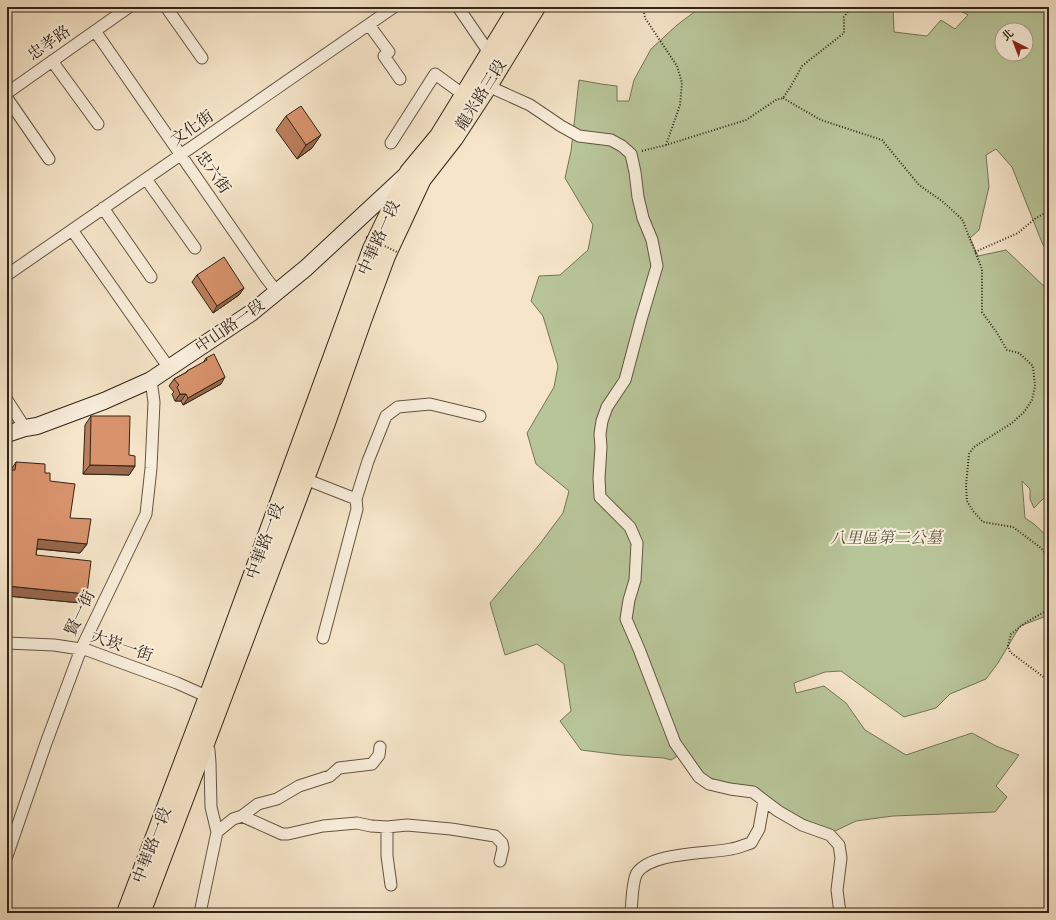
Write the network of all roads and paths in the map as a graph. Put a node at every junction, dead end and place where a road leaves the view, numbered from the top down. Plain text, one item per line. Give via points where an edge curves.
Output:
1 (130, 7) edge
2 (166, 7) edge
3 (394, 7) edge
4 (458, 7) edge
5 (518, 7) edge
6 (536, 7) edge
7 (643, 7) edge
8 (851, 7) edge
9 (369, 24) junction
10 (95, 31) junction
11 (202, 58) dead end
12 (496, 58) junction
13 (52, 61) junction
14 (400, 79) dead end
15 (488, 86) junction
16 (7, 92) edge
17 (464, 95) junction
18 (7, 98) edge
19 (783, 98) junction
20 (98, 124) dead end
21 (391, 143) dead end
22 (666, 145) junction
23 (631, 154) junction
24 (181, 155) junction
25 (49, 159) dead end
26 (416, 176) junction
27 (146, 179) junction
28 (103, 208) junction
29 (1049, 211) edge
30 (72, 230) junction
31 (366, 237) dead end
32 (195, 248) dead end
33 (396, 252) dead end
34 (975, 252) junction
35 (7, 275) edge
36 (151, 277) dead end
37 (277, 292) junction
38 (169, 368) junction
39 (151, 380) junction
40 (7, 400) edge
41 (480, 416) dead end
42 (25, 428) junction
43 (7, 434) edge
44 (304, 479) junction
45 (356, 499) junction
46 (1049, 558) edge
47 (1049, 609) edge
48 (323, 638) dead end
49 (7, 643) edge
50 (81, 649) junction
51 (1049, 681) edge
52 (214, 699) junction
53 (198, 743) junction
54 (380, 747) dead end
55 (764, 801) junction
56 (242, 816) junction
57 (387, 827) junction
58 (216, 832) junction
59 (7, 856) edge
60 (500, 861) dead end
61 (391, 885) dead end
62 (126, 913) edge
63 (141, 913) edge
64 (200, 913) edge
65 (631, 913) edge
66 (840, 913) edge

1 - 10 street, 忠孝路
2 - 11 street
3 - 9 street, 文化街
4 - 12 street
5 - 12 main road, 龍米路三段
6 - 12 main road, 龍米路三段
7 - 22 path via 645,18 677,66 682,83 680,105
8 - 19 path via 844,17 844,33 802,66
9 - 14 street via 389,52 384,56
9 - 24 street, 文化街
10 - 13 street, 忠孝路
10 - 24 street, 忠六街
12 - 15 main road, 龍米路三段
12 - 17 main road, 龍米路三段
13 - 16 street, 忠孝路
13 - 20 street
15 - 23 street via 530,105 579,136 611,140
15 - 26 main road, 龍米路三段 via 454,138
17 - 21 street via 435,74
17 - 26 main road, 龍米路三段
18 - 25 street
19 - 22 path via 746,120
19 - 34 path via 821,120 882,140 919,184 962,219
22 - 23 path
23 - 55 street via 643,218 652,240 658,266 625,380 607,407 602,420 600,497 630,527 637,543 635,580 626,619 675,743 699,777 709,784 730,790 753,792
24 - 27 street, 文化街
24 - 37 street, 忠六街
26 - 37 main road, 中山路一段 via 349,229
26 - 44 main road, 中華路一段
26 - 52 main road, 中華路一段 via 372,248
27 - 28 street, 文化街
27 - 32 street
28 - 30 street, 文化街
28 - 36 street
29 - 34 path via 1018,233
30 - 35 street, 文化街
30 - 38 street
31 - 33 path, bridge
34 - 46 path via 982,269 982,312 1007,350 1019,354 1033,366 1035,386 1032,400 1024,412 1012,423 974,447 969,454 967,501 983,522 1014,527 1041,548
37 - 38 main road, 中山路一段 via 251,314
38 - 39 main road, 中山路一段
39 - 42 main road, 中山路一段 via 37,426
39 - 50 street, 賢一街 via 154,402 146,514
40 - 42 street
41 - 45 street via 430,404 398,407 386,416
42 - 43 main road, 中山路一段
44 - 45 street
44 - 52 main road, 中華路一段
45 - 48 street via 358,509
47 - 51 path via 1011,634 1008,646 1010,652
49 - 50 street, 大崁一街
50 - 52 street, 大崁一街
50 - 59 street, 賢一街
52 - 53 main road, 中華路一段
53 - 58 street via 209,750 211,807
53 - 62 main road, 中華路一段
53 - 63 main road, 中華路一段
54 - 56 street via 379,755 372,764 339,768 330,776 300,786 277,799 258,804
55 - 65 street via 759,829 751,843 730,849 657,860 645,866 636,874
55 - 66 street via 802,825 830,835 839,845 841,858 837,890
56 - 57 street via 282,834 356,823
56 - 58 street via 233,819
57 - 60 street via 407,825 495,836 502,842
57 - 61 street
58 - 64 street

